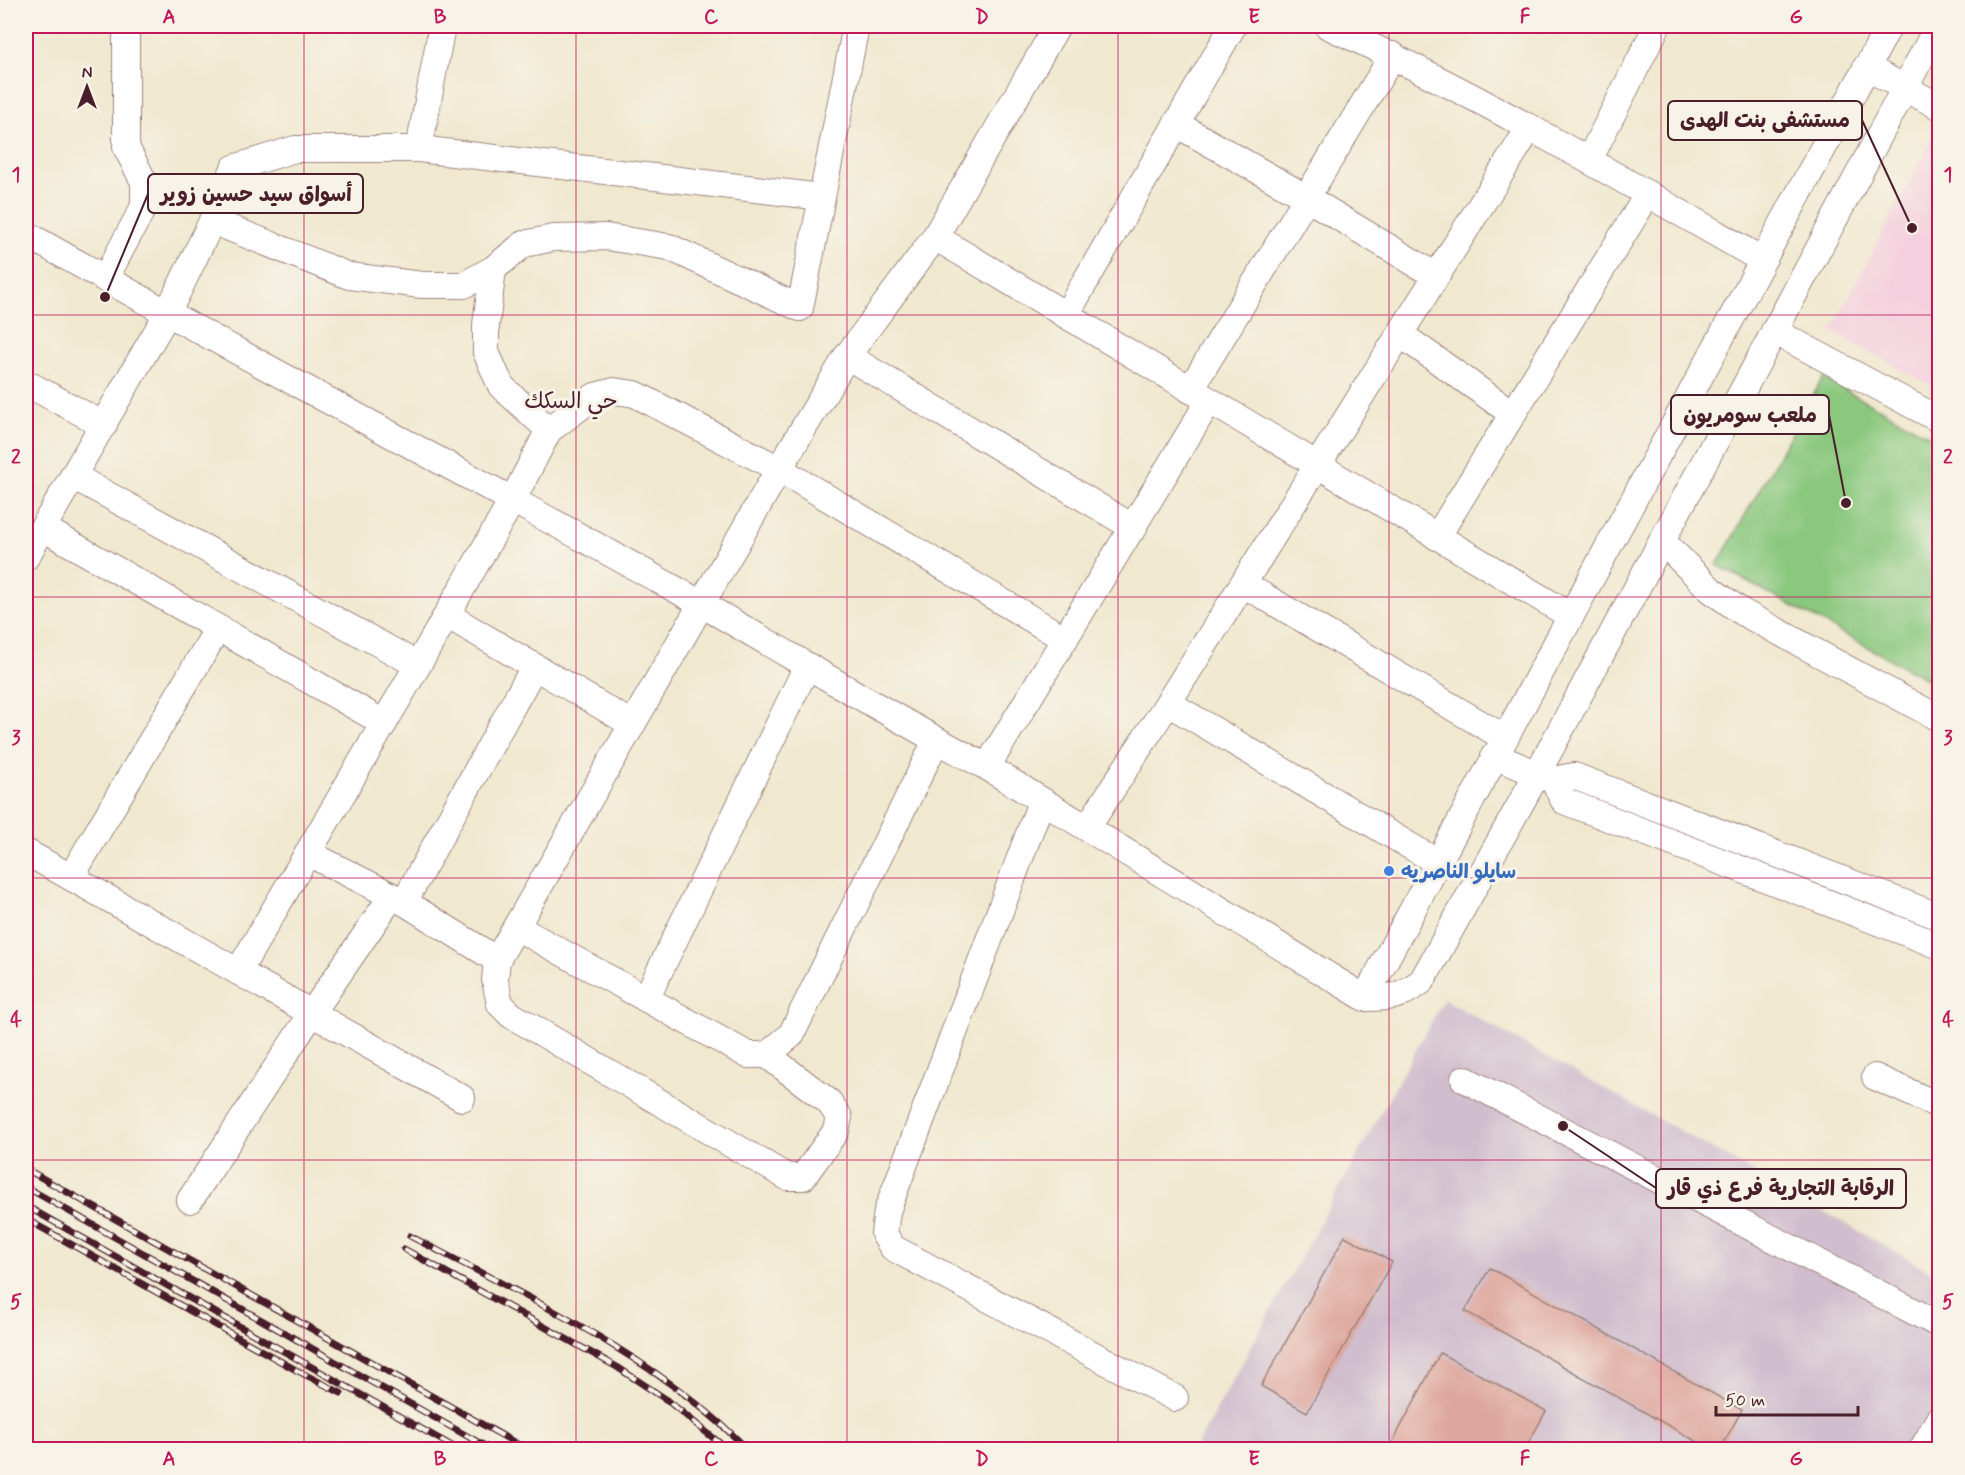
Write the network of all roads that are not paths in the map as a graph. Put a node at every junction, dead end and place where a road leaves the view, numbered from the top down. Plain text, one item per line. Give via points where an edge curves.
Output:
1 (126, 26) edge
2 (442, 26) edge
3 (856, 26) edge
4 (1057, 26) edge
5 (1233, 26) edge
6 (1328, 26) edge
7 (1657, 26) edge
8 (1889, 26) edge
9 (1938, 26) edge
10 (1393, 55) junction
11 (1866, 67) junction
12 (1904, 88) junction
13 (1940, 107) edge
14 (1176, 124) junction
15 (1530, 127) junction
16 (419, 149) junction
17 (1589, 160) junction
18 (1648, 194) junction
19 (822, 197) junction
20 (1308, 198) junction
21 (212, 221) junction
22 (26, 234) edge
23 (936, 237) junction
24 (1762, 260) junction
25 (493, 269) junction
26 (1436, 276) junction
27 (105, 279) junction
28 (167, 314) junction
29 (1066, 315) junction
30 (1774, 331) junction
31 (1400, 334) junction
32 (847, 356) junction
33 (26, 383) edge
34 (1200, 395) junction
35 (1513, 414) junction
36 (1940, 420) edge
37 (104, 425) junction
38 (549, 430) junction
39 (1318, 465) junction
40 (779, 469) junction
41 (73, 476) junction
42 (512, 501) junction
43 (43, 528) junction
44 (1134, 528) junction
45 (1437, 537) junction
46 (1662, 541) junction
47 (26, 557) edge
48 (1243, 584) junction
49 (701, 604) junction
50 (447, 615) junction
51 (1571, 616) junction
52 (218, 628) junction
53 (1065, 639) junction
54 (418, 665) junction
55 (807, 666) junction
56 (534, 667) junction
57 (1168, 703) junction
58 (1940, 719) edge
59 (384, 723) junction
60 (632, 724) junction
61 (936, 741) junction
62 (1499, 747) junction
63 (987, 767) junction
64 (1545, 777) junction
65 (1041, 802) junction
66 (1087, 828) junction
67 (26, 852) edge
68 (308, 853) junction
69 (1437, 862) junction
70 (71, 877) junction
71 (398, 899) junction
72 (1940, 917) edge
73 (516, 927) junction
74 (1940, 946) edge
75 (497, 960) junction
76 (238, 972) junction
77 (1365, 998) junction
78 (646, 999) junction
79 (312, 1013) junction
80 (767, 1055) junction
81 (1875, 1077) dead end
82 (1464, 1079) dead end
83 (462, 1098) dead end
84 (1940, 1106) edge
85 (190, 1200) dead end
86 (1940, 1325) edge
87 (1175, 1398) dead end
88 (1940, 1417) edge
89 (1922, 1449) edge

1 - 27 street via 126,147 144,182 144,206
2 - 16 street
3 - 19 street
4 - 23 street
5 - 14 street
6 - 10 street
7 - 17 street
8 - 11 street
9 - 12 street
10 - 15 street
10 - 20 street
11 - 12 street
11 - 24 street
12 - 13 street
12 - 30 street
14 - 20 street
14 - 29 street
15 - 17 street
15 - 26 street
16 - 19 street
16 - 21 street via 296,149 234,168
17 - 18 street
18 - 24 street
18 - 35 street
19 - 25 street via 800,308 669,247 606,237 553,238 524,244
20 - 26 street
20 - 34 street
21 - 25 street via 349,276 422,285 464,285
21 - 28 street
22 - 27 street
23 - 29 street
23 - 32 street
24 - 51 street
25 - 38 street via 486,352 501,386
26 - 31 street
27 - 28 street
28 - 37 street
28 - 42 street
29 - 34 street
30 - 36 street
30 - 46 street
31 - 35 street
31 - 39 street
32 - 40 street
32 - 44 street
33 - 37 street
34 - 39 street
34 - 44 street
35 - 45 street
37 - 41 street
38 - 40 street via 595,396 614,391 635,394
38 - 42 street
39 - 45 street
39 - 48 street
40 - 49 street
40 - 53 street
41 - 43 street
41 - 54 street
42 - 49 street
42 - 50 street
43 - 47 street
43 - 52 street
44 - 53 street
45 - 51 street
46 - 58 street via 1711,590 1742,612
46 - 64 street
48 - 57 street
48 - 62 street
49 - 55 street
49 - 60 street
50 - 54 street
50 - 56 street
51 - 62 street
52 - 59 street
52 - 70 street
53 - 63 street
54 - 59 street
55 - 61 street
55 - 78 street
56 - 60 street
56 - 71 street
57 - 66 street
57 - 69 street
59 - 68 street
60 - 73 street
61 - 63 street
61 - 80 street via 791,1035
62 - 64 street
62 - 69 street
63 - 65 street
64 - 72 street via 1574,776
64 - 74 street via 1564,801
64 - 77 street via 1422,981 1405,993
65 - 66 street
65 - 87 street via 887,1211 884,1234 893,1248
66 - 77 street
67 - 70 street
68 - 71 street
68 - 76 street
69 - 77 street
70 - 76 street
71 - 75 street
71 - 79 street
73 - 75 street
73 - 78 street
75 - 80 street via 495,980 500,1004 511,1014 787,1177 803,1177 836,1131 839,1117 829,1102
76 - 79 street
78 - 80 street via 748,1055
79 - 83 street
79 - 85 street
81 - 84 street
82 - 86 street
88 - 89 street

